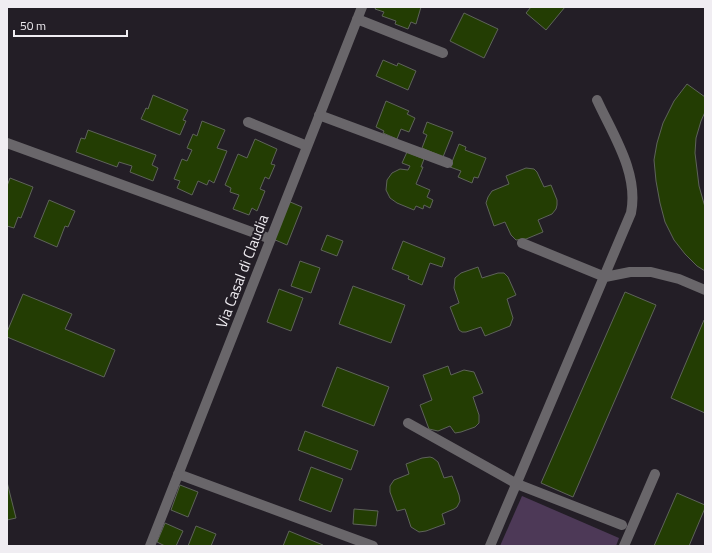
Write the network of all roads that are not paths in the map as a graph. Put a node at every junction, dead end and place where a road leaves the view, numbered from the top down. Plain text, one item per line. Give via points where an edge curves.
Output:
1 (362, 7) edge
2 (357, 19) junction
3 (443, 53) dead end
4 (597, 100) dead end
5 (319, 114) junction
6 (248, 122) dead end
7 (7, 143) edge
8 (307, 146) junction
9 (448, 163) dead end
10 (270, 239) junction
11 (522, 242) dead end
12 (604, 277) junction
13 (705, 290) edge
14 (408, 423) dead end
15 (178, 474) junction
16 (655, 474) dead end
17 (517, 484) junction
18 (622, 525) dead end
19 (150, 546) edge
20 (373, 546) edge
21 (490, 546) edge
22 (624, 546) edge

1 - 2 street, Via Casal di Claudia
2 - 3 street
2 - 5 street, Via Casal di Claudia
4 - 12 street via 627,166 633,194 628,223
5 - 8 street, Via Casal di Claudia
5 - 9 street
6 - 8 street
7 - 10 street
8 - 10 street, Via Casal di Claudia
10 - 15 street, Via Casal di Claudia
11 - 12 street
12 - 13 street via 630,272 652,272
12 - 17 street
14 - 17 street
15 - 19 street, Via Casal di Claudia
15 - 20 street
16 - 22 street
17 - 18 street
17 - 21 street

